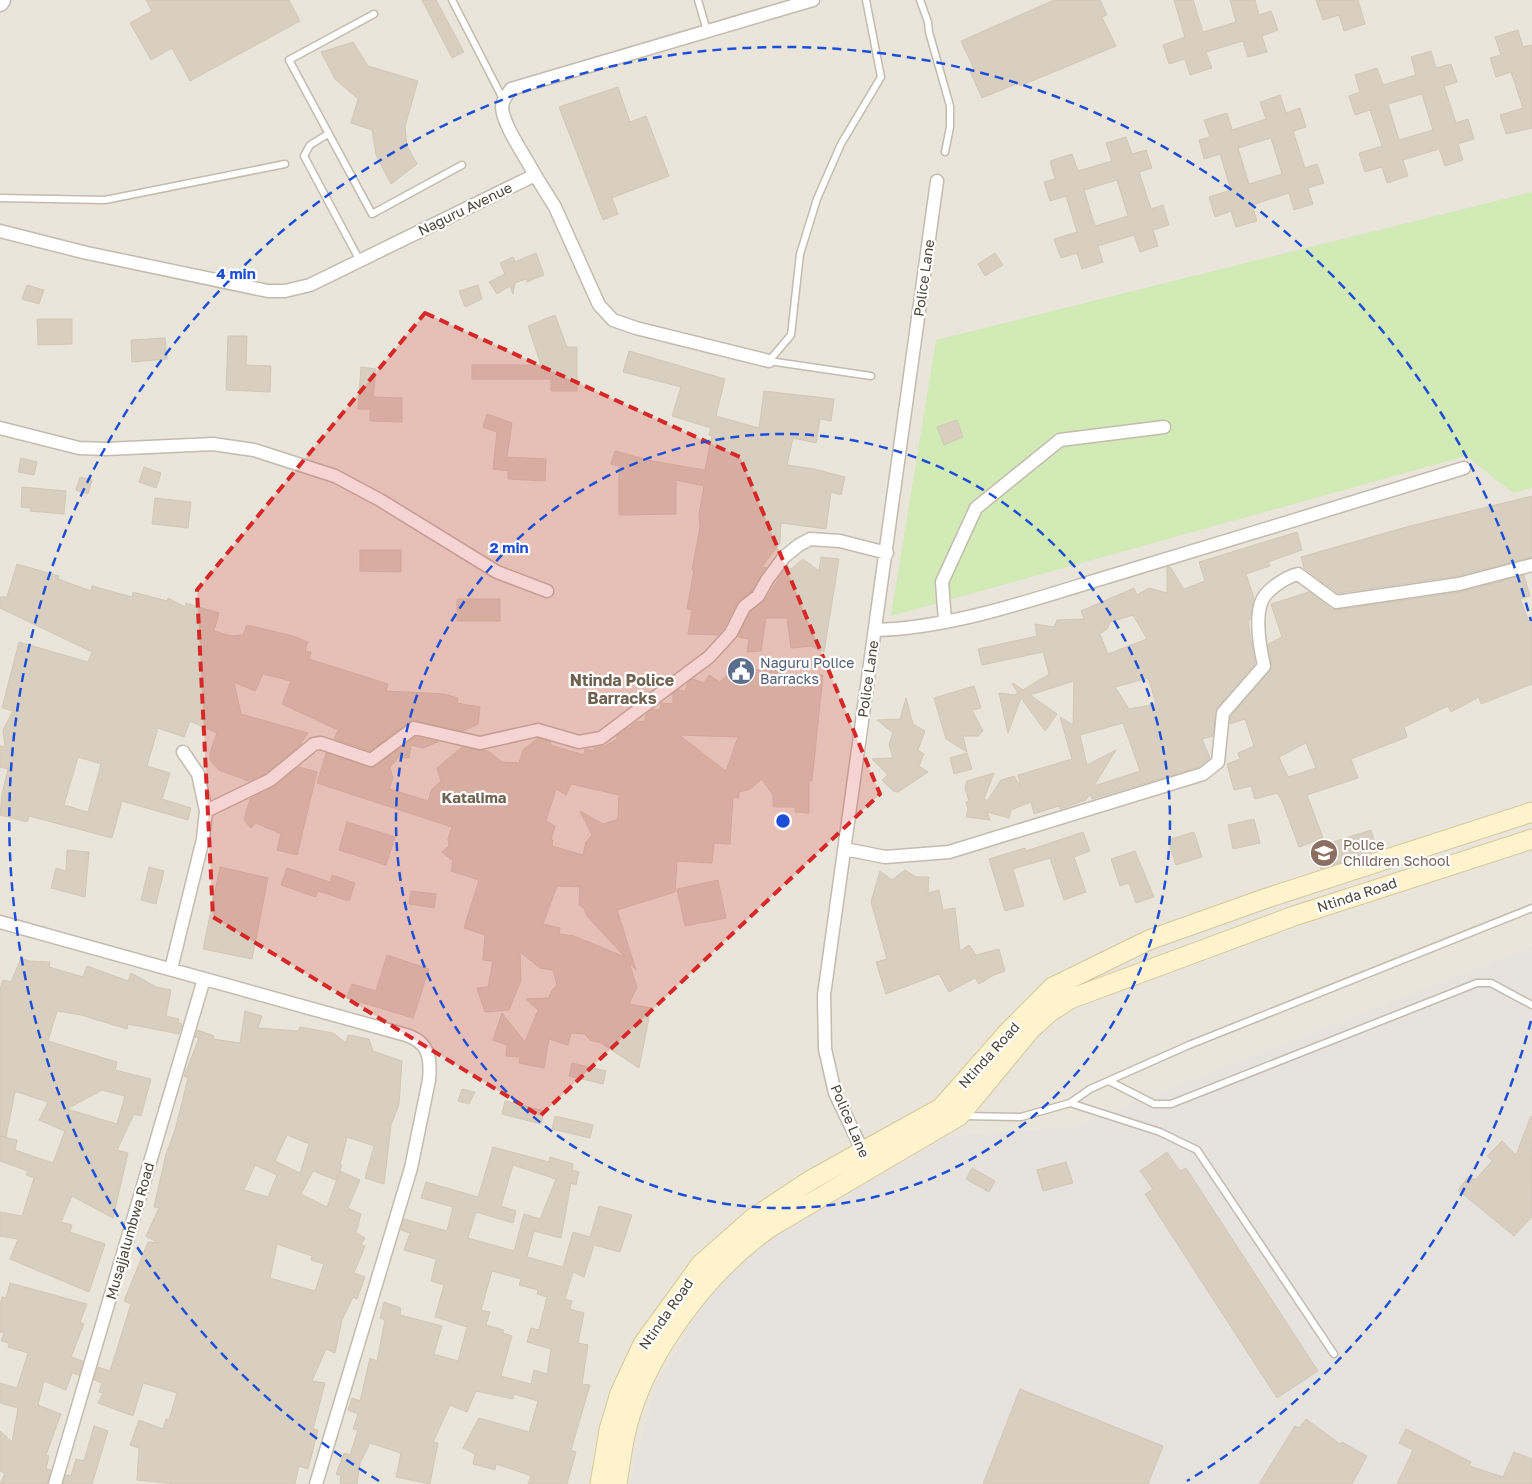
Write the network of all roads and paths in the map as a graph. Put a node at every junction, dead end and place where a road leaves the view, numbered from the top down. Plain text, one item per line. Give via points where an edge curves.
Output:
1 (452, 0) edge
2 (698, 0) edge
3 (813, 0) edge
4 (866, 0) edge
5 (920, 0) edge
6 (374, 14) dead end
7 (707, 31) junction
8 (503, 99) junction
9 (328, 134) junction
10 (945, 152) dead end
11 (285, 164) dead end
12 (462, 165) dead end
13 (535, 174) junction
14 (937, 181) dead end
15 (0, 198) edge
16 (0, 231) edge
17 (360, 261) junction
18 (769, 361) junction
19 (871, 376) dead end
20 (1164, 426) dead end
21 (0, 428) edge
22 (1464, 468) dead end
23 (887, 553) junction
24 (1532, 565) edge
25 (547, 591) dead end
26 (945, 621) junction
27 (875, 630) junction
28 (183, 752) dead end
29 (206, 811) junction
30 (1532, 812) edge
31 (1532, 839) edge
32 (845, 849) junction
33 (1532, 908) edge
34 (0, 922) edge
35 (171, 969) junction
36 (204, 979) junction
37 (1532, 1005) edge
38 (1108, 1081) junction
39 (1070, 1103) junction
40 (959, 1116) junction
41 (862, 1151) junction
42 (871, 1169) junction
43 (1334, 1354) dead end
44 (55, 1484) edge
45 (316, 1484) edge
46 (600, 1484) edge
47 (617, 1484) edge

1 - 8 lane
2 - 7 lane
3 - 7 street
4 - 18 lane via 881,77 840,144 817,199 800,254 791,335
5 - 10 lane via 950,106
6 - 9 lane via 289,60
7 - 8 street via 510,89
8 - 13 street via 502,108 510,128
9 - 12 lane via 372,214
9 - 17 lane via 310,145 304,156
11 - 15 lane via 104,200
13 - 17 street, Naguru Avenue
13 - 18 street via 555,207 599,306 612,320
14 - 23 street, Police Lane
16 - 17 street, Naguru Avenue via 268,291 310,285
18 - 19 lane
20 - 26 street via 1060,440 976,508 942,582
21 - 25 street via 79,448 213,444 254,450 335,476 496,572
22 - 26 street via 1095,580
23 - 27 street, Police Lane
23 - 29 street via 840,541 810,539 799,545 784,556 758,596 744,607 731,633 709,657 601,738 579,742 538,730 480,742 414,728 371,760 322,743 314,744 270,780
24 - 32 street via 1459,584 1336,602 1298,574 1288,578 1270,591 1261,603 1259,646 1264,666 1223,713 1218,762 1203,774 949,852 885,857
26 - 27 street
27 - 32 street, Police Lane
28 - 29 street via 198,774
29 - 35 street via 203,839
30 - 41 main road, Ntinda Road via 1149,940 1054,987 1010,1030 941,1108
31 - 40 main road, Ntinda Road via 1294,916 1070,999 1031,1030
32 - 41 street, Police Lane via 824,994 824,1049 835,1093
33 - 38 lane via 1189,1045
34 - 35 street
35 - 36 street
36 - 44 street, Musajjalumbwa Road
36 - 45 street via 418,1039 429,1058 429,1080 411,1168
37 - 38 lane via 1491,983 1477,983 1171,1104 1154,1104
38 - 39 lane
39 - 40 lane via 1020,1117
39 - 43 lane via 1160,1132 1197,1150
40 - 42 main road, Ntinda Road
41 - 42 street, Police Lane
41 - 46 main road, Ntinda Road via 752,1219 701,1264 643,1344 620,1393 609,1430
42 - 47 main road, Ntinda Road via 748,1243 694,1301 658,1353 636,1398 626,1430

